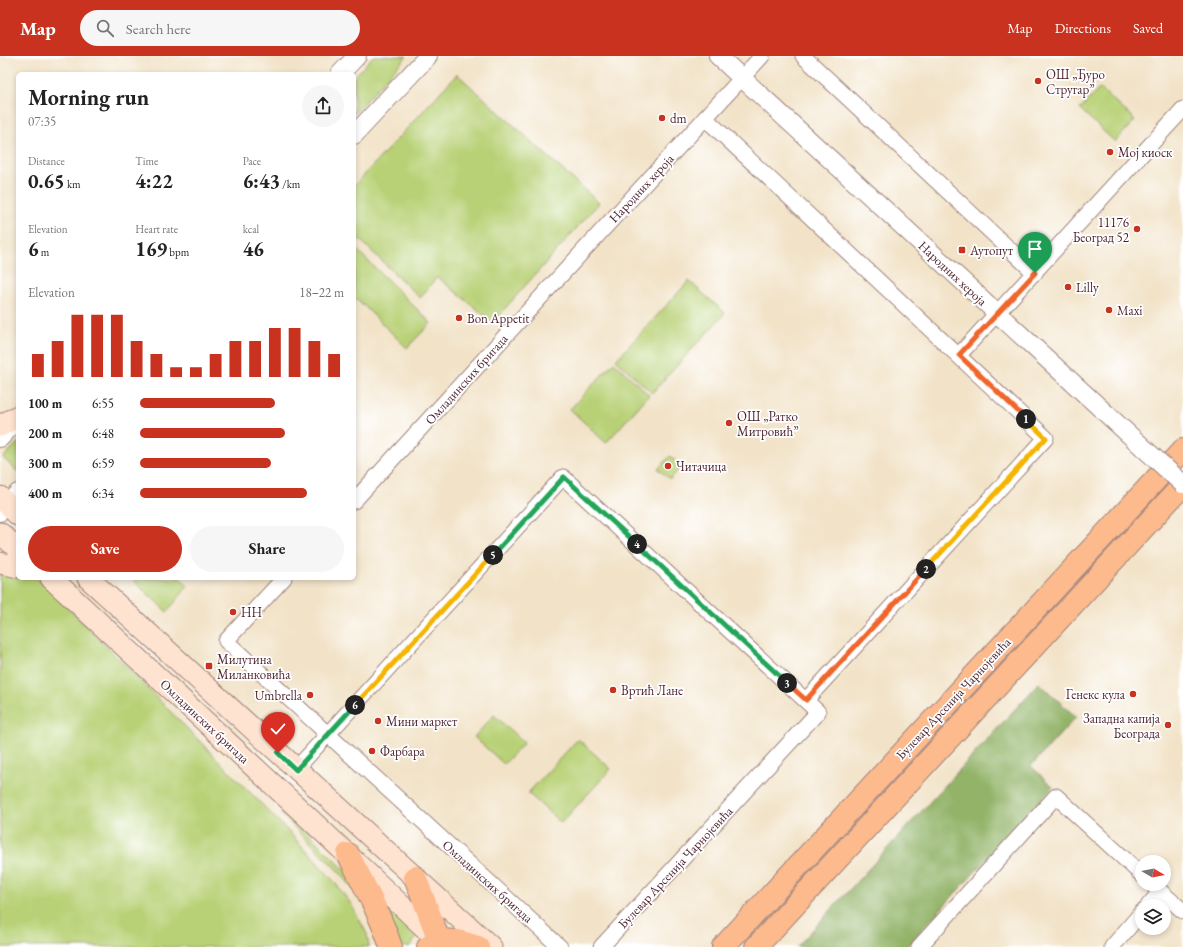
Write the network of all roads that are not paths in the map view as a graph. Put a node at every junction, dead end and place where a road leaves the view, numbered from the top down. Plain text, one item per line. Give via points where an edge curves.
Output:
1 (357, 56) edge
2 (428, 56) edge
3 (718, 56) edge
4 (762, 56) edge
5 (803, 56) edge
6 (342, 72) edge
7 (742, 78) junction
8 (1183, 109) edge
9 (705, 118) junction
10 (356, 133) edge
11 (577, 258) joint
12 (1031, 277) junction
13 (997, 314) junction
14 (959, 355) junction
15 (16, 419) edge
16 (16, 420) edge
17 (0, 426) edge
18 (0, 438) edge
19 (1183, 450) edge
20 (1183, 485) edge
21 (356, 499) edge
22 (0, 533) edge
23 (16, 547) edge
24 (0, 562) edge
25 (16, 566) edge
26 (53, 580) edge
27 (90, 580) edge
28 (282, 580) edge
29 (806, 700) junction
30 (328, 734) junction
31 (296, 770) junction
32 (348, 854) junction
33 (1135, 869) edge
34 (416, 877) junction
35 (1160, 891) edge
36 (1183, 911) edge
37 (1135, 920) edge
38 (438, 945) edge
39 (390, 947) edge
40 (478, 947) edge
41 (491, 947) edge
42 (560, 947) edge
43 (601, 947) edge
44 (723, 947) edge
45 (756, 947) edge
46 (919, 947) edge
47 (1112, 947) edge

1 - 6 street
2 - 10 street
3 - 7 street, Народних хероја
4 - 7 street, Народних хероја
5 - 12 street
7 - 9 street, Народних хероја
7 - 13 street, Народних хероја
8 - 12 street
9 - 11 street, Народних хероја
9 - 14 street
11 - 21 street, Омладинских бригада
12 - 13 street
13 - 14 street
13 - 20 street, Народних хероја, bridge
14 - 29 street via 1046,438
15 - 17 main road
16 - 18 street
19 - 44 highway, Булевар Арсенија Чарнојевића
20 - 45 highway, Булевар Арсенија Чарнојевића
22 - 23 main road
24 - 25 main road
26 - 32 main road, Омладинских бригада
27 - 31 main road, Омладинских бригада
28 - 30 street, Омладинских бригада via 226,641
29 - 30 street, Булевар Арсенија Чарнојевића via 564,477
29 - 43 street, Булевар Арсенија Чарнојевића via 818,712
30 - 31 street
30 - 42 street, Омладинских бригада
31 - 34 main road, Омладинских бригада
32 - 38 main road, Омладинских бригада
32 - 39 highway via 376,907
33 - 46 street via 1056,796
34 - 38 highway
34 - 41 main road, Омладинских бригада
35 - 36 street
37 - 47 street
38 - 40 highway via 458,941

